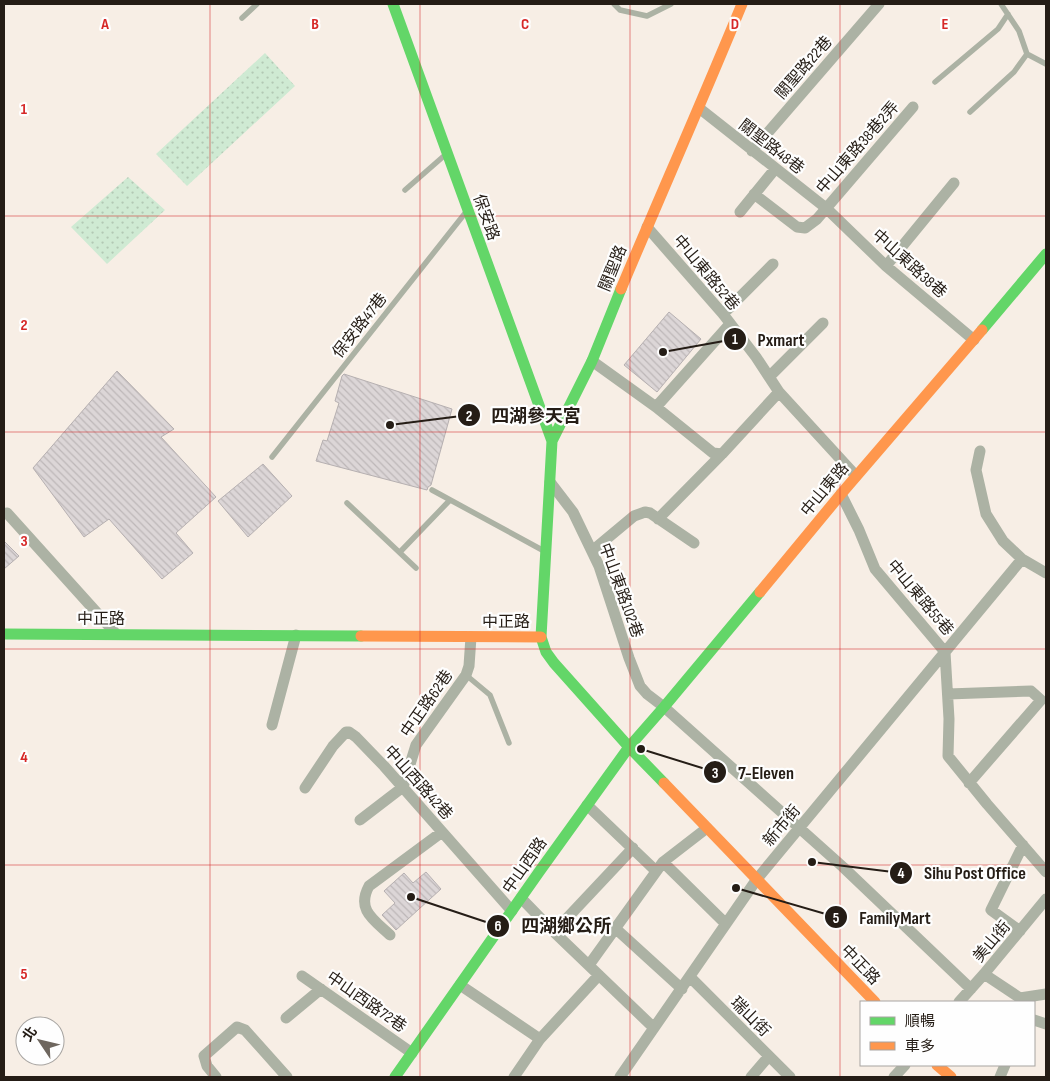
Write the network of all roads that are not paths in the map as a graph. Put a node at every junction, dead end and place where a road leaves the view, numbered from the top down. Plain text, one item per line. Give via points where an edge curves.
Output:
1 (257, 4) edge
2 (393, 4) edge
3 (614, 4) edge
4 (671, 4) edge
5 (739, 4) edge
6 (879, 4) edge
7 (1001, 4) edge
8 (1008, 14) junction
9 (242, 18) dead end
10 (1027, 54) junction
11 (1046, 64) edge
12 (935, 82) dead end
13 (913, 107) dead end
14 (700, 108) junction
15 (970, 112) dead end
16 (752, 151) junction
17 (447, 154) junction
18 (775, 169) junction
19 (954, 183) dead end
20 (405, 190) dead end
21 (754, 194) junction
22 (826, 208) junction
23 (467, 210) junction
24 (740, 212) dead end
25 (647, 227) junction
26 (1046, 254) edge
27 (774, 264) dead end
28 (886, 266) junction
29 (723, 314) junction
30 (823, 323) dead end
31 (730, 324) junction
32 (974, 340) junction
33 (592, 361) junction
34 (769, 377) junction
35 (779, 392) junction
36 (656, 407) junction
37 (552, 441) junction
38 (980, 451) dead end
39 (722, 454) junction
40 (272, 457) dead end
41 (856, 476) junction
42 (550, 482) junction
43 (432, 490) dead end
44 (841, 494) junction
45 (450, 500) junction
46 (347, 503) dead end
47 (7, 514) dead end
48 (658, 519) junction
49 (694, 543) dead end
50 (592, 551) junction
51 (400, 552) junction
52 (546, 552) junction
53 (1022, 559) junction
54 (416, 568) dead end
55 (1046, 573) edge
56 (4, 634) edge
57 (116, 634) junction
58 (296, 635) junction
59 (471, 637) junction
60 (541, 637) junction
61 (945, 652) junction
62 (466, 675) junction
63 (948, 694) junction
64 (664, 707) junction
65 (272, 725) dead end
66 (509, 743) dead end
67 (629, 747) junction
68 (969, 783) junction
69 (305, 788) dead end
70 (403, 788) junction
71 (587, 805) junction
72 (360, 820) dead end
73 (707, 828) junction
74 (799, 829) junction
75 (442, 832) junction
76 (1023, 845) junction
77 (633, 848) junction
78 (660, 866) junction
79 (1046, 872) edge
80 (757, 880) junction
81 (521, 898) junction
82 (1046, 899) edge
83 (512, 911) junction
84 (726, 924) junction
85 (615, 928) junction
86 (1020, 931) junction
87 (554, 932) junction
88 (390, 935) dead end
89 (589, 965) junction
90 (984, 974) junction
91 (599, 975) junction
92 (302, 976) dead end
93 (690, 977) junction
94 (460, 984) junction
95 (320, 989) junction
96 (682, 989) junction
97 (971, 989) junction
98 (1046, 994) edge
99 (874, 1001) edge
100 (960, 1001) edge
101 (286, 1018) dead end
102 (654, 1028) junction
103 (540, 1039) junction
104 (412, 1053) junction
105 (769, 1056) junction
106 (903, 1066) edge
107 (938, 1066) edge
108 (216, 1077) edge
109 (287, 1077) edge
110 (395, 1077) edge
111 (514, 1077) edge
112 (620, 1077) edge
113 (751, 1077) edge
114 (790, 1077) edge
115 (894, 1077) edge
116 (951, 1077) edge

1 - 9 lane
2 - 17 main road, 保安路
3 - 4 lane via 620,10 647,16
5 - 14 main road, 關聖路
6 - 16 street, 關聖路22巷
7 - 8 lane
8 - 10 lane via 1019,31
8 - 12 lane via 998,29
10 - 11 lane
10 - 15 lane via 1014,72
13 - 22 street, 中山東路38巷2弄
14 - 16 street, 關聖路48巷
14 - 25 main road, 關聖路
16 - 18 street, 關聖路48巷
17 - 20 lane
17 - 23 main road, 保安路
18 - 21 street
18 - 22 street, 關聖路48巷
19 - 28 street
21 - 22 street, 中山東路38巷2弄 via 797,227 805,228
21 - 24 street
22 - 28 street, 中山東路38巷
23 - 37 main road, 保安路
23 - 40 lane, 保安路47巷
25 - 29 street, 中山東路52巷
25 - 33 main road, 關聖路
26 - 32 main road, 中山東路
27 - 29 street
28 - 32 street, 中山東路38巷
29 - 31 street, 中山東路52巷
30 - 34 street
31 - 34 street, 中山東路52巷
31 - 36 street
32 - 41 main road, 中山東路
33 - 36 street
33 - 37 main road, 關聖路
34 - 35 street, 中山東路52巷
35 - 39 street
35 - 41 street, 中山東路52巷
36 - 39 street via 713,453
37 - 42 main road, 關聖路
38 - 53 street via 976,470 986,514 1003,541
39 - 48 street
41 - 44 main road, 中山東路
42 - 50 street, 中山東路102巷 via 573,512
42 - 52 main road, 關聖路
43 - 45 lane
44 - 61 street, 中山東路55巷 via 875,569
44 - 64 main road, 中山東路
45 - 51 lane
45 - 52 lane
46 - 51 lane
47 - 57 street
48 - 49 street
48 - 50 street via 645,512 634,516
50 - 64 street, 中山東路102巷 via 636,678 647,694
51 - 54 lane
52 - 60 main road, 關聖路
53 - 55 street
53 - 61 street, 新市街
56 - 57 main road, 中正路
57 - 58 main road, 中正路
58 - 59 main road, 中正路
58 - 65 street
59 - 60 main road, 中正路
59 - 62 street, 中正路62巷
60 - 67 main road, 中正路 via 554,663
61 - 63 street, 中山東路55巷
61 - 74 street, 新市街
62 - 66 lane via 490,695
62 - 70 street, 中正路62巷 via 416,745
63 - 68 street, 中山東路55巷 via 948,756
63 - 68 street via 1031,691 1041,700
64 - 67 main road, 中山東路
64 - 74 street, 中山東路102巷
67 - 71 main road, 中山西路
67 - 73 main road, 中正路
68 - 76 street, 中山東路55巷
69 - 70 street, 中山西路42巷 via 337,741 349,732
70 - 72 street
70 - 75 street, 中山西路42巷
71 - 77 street
71 - 81 main road, 中山西路
73 - 78 street
73 - 80 main road, 中正路
74 - 80 street, 新市街
74 - 97 street, 中山東路102巷
75 - 83 street, 中山西路42巷
75 - 88 street via 369,886 364,896 364,907
76 - 79 street, 中山東路55巷
76 - 86 street via 991,910
77 - 78 street
77 - 87 street
78 - 84 street
78 - 85 street
80 - 84 street, 新市街
80 - 99 main road, 中正路
81 - 83 main road, 中山西路
81 - 87 street
82 - 86 street, 美山街
83 - 94 main road, 中山西路
84 - 93 street, 新市街
85 - 89 street
85 - 96 street
86 - 90 street, 美山街
87 - 89 street
89 - 91 street
90 - 97 street, 美山街
90 - 98 street via 1020,998
91 - 102 street
91 - 103 street
92 - 95 street, 中山西路72巷
93 - 96 street, 新市街
93 - 105 street, 瑞山街
94 - 103 street
94 - 104 main road, 中山西路
95 - 101 street
95 - 104 street, 中山西路72巷
96 - 102 street, 新市街
97 - 100 street, 美山街
102 - 112 street, 新市街
103 - 111 street
104 - 110 main road, 中山西路
105 - 113 street
105 - 114 street, 瑞山街
106 - 115 street
107 - 116 main road
108 - 109 street via 204,1056 237,1027 245,1030

